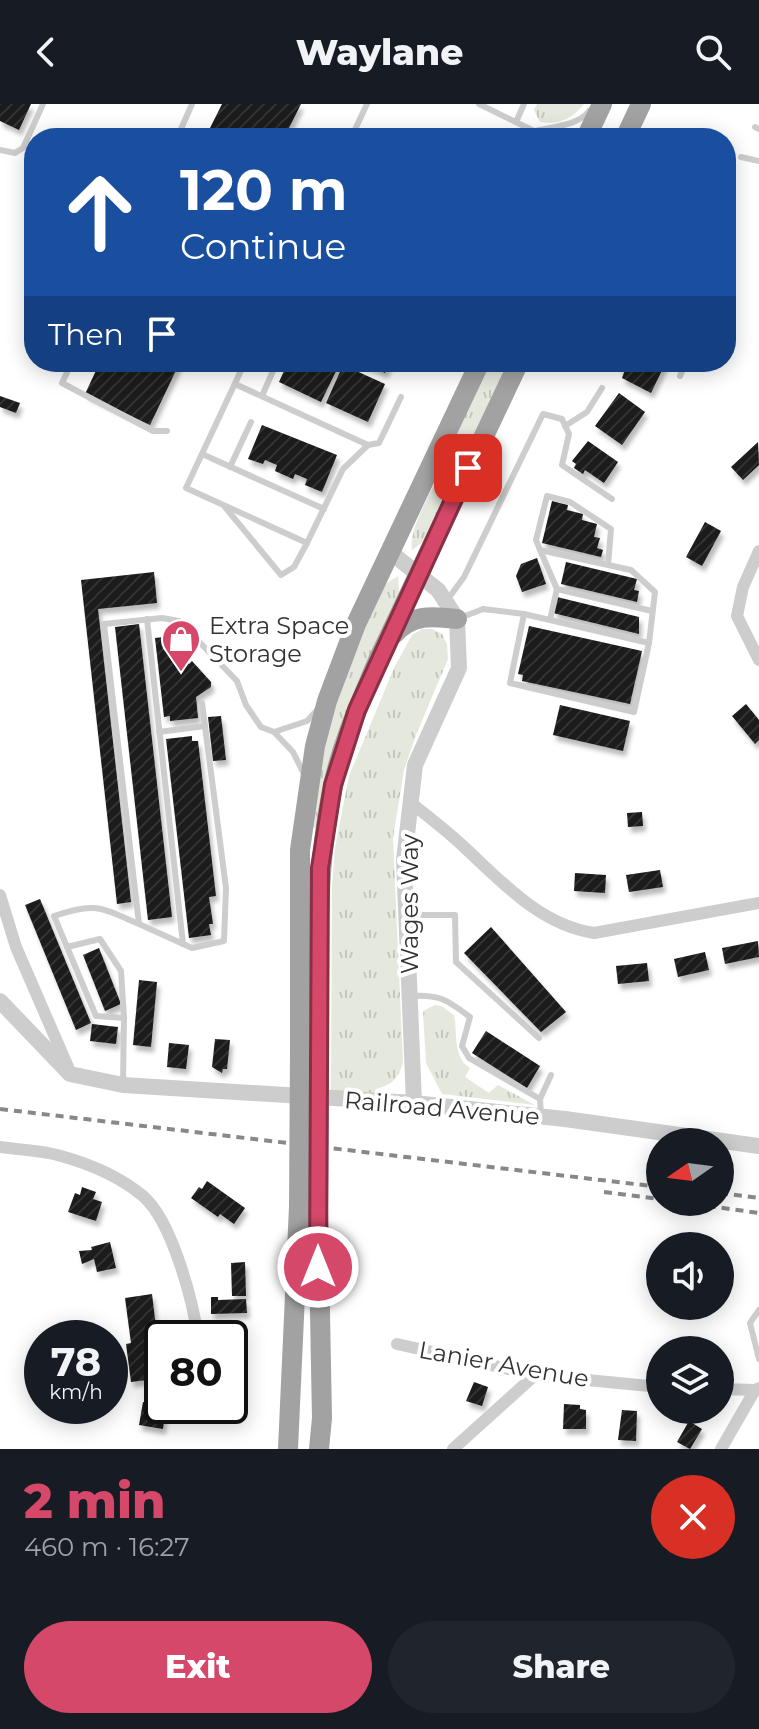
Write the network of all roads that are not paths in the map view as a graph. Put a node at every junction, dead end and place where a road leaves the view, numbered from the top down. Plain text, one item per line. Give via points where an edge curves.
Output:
1 (43, 104) edge
2 (192, 104) edge
3 (367, 104) edge
4 (479, 104) edge
5 (524, 104) edge
6 (594, 104) edge
7 (602, 104) edge
8 (641, 104) edge
9 (516, 122) junction
10 (32, 128) edge
11 (181, 128) edge
12 (356, 128) edge
13 (528, 128) edge
14 (548, 128) edge
15 (591, 128) edge
16 (630, 128) edge
17 (24, 146) edge
18 (0, 150) edge
19 (741, 157) dead end
20 (759, 161) edge
21 (67, 372) edge
22 (240, 372) edge
23 (273, 372) edge
24 (475, 372) edge
25 (514, 372) edge
26 (682, 372) edge
27 (680, 376) dead end
28 (235, 384) junction
29 (602, 388) dead end
30 (262, 396) junction
31 (401, 397) dead end
32 (251, 422) dead end
33 (565, 426) junction
34 (167, 431) dead end
35 (368, 445) junction
36 (202, 454) junction
37 (230, 467) junction
38 (612, 499) dead end
39 (223, 505) junction
40 (324, 509) junction
41 (307, 543) junction
42 (540, 550) junction
43 (759, 551) edge
44 (390, 552) junction
45 (608, 565) junction
46 (418, 574) junction
47 (557, 589) junction
48 (451, 611) junction
49 (652, 611) junction
50 (524, 614) junction
51 (147, 619) junction
52 (550, 620) junction
53 (386, 643) junction
54 (649, 643) junction
55 (759, 660) edge
56 (327, 701) junction
57 (202, 703) dead end
58 (205, 726) junction
59 (159, 732) junction
60 (274, 732) junction
61 (309, 783) junction
62 (411, 803) junction
63 (0, 895) edge
64 (759, 903) edge
65 (406, 915) junction
66 (139, 924) junction
67 (183, 944) junction
68 (67, 947) junction
69 (410, 996) junction
70 (0, 1001) edge
71 (124, 1018) junction
72 (539, 1038) dead end
73 (309, 1053) junction
74 (70, 1074) junction
75 (551, 1075) dead end
76 (123, 1085) junction
77 (540, 1099) junction
78 (414, 1103) junction
79 (542, 1116) junction
80 (759, 1146) edge
81 (0, 1147) edge
82 (308, 1207) junction
83 (759, 1310) edge
84 (195, 1320) edge
85 (397, 1344) dead end
86 (759, 1359) edge
87 (535, 1375) junction
88 (646, 1386) edge
89 (734, 1389) edge
90 (757, 1389) edge
91 (288, 1449) edge
92 (319, 1449) edge
93 (453, 1449) edge
94 (721, 1449) edge

1 - 10 lane
2 - 11 lane
3 - 12 lane
4 - 9 lane
5 - 9 lane
6 - 14 lane via 585,117
7 - 15 highway
8 - 16 highway
9 - 13 lane
17 - 18 lane via 15,153
19 - 20 lane
21 - 34 lane via 62,383 153,431
22 - 28 lane
23 - 30 lane
24 - 44 highway
25 - 46 highway
26 - 27 lane
28 - 30 lane
28 - 36 lane
29 - 33 lane via 587,412
30 - 35 lane
31 - 35 lane via 379,443
32 - 37 lane
33 - 38 lane via 569,434 562,465
33 - 48 lane via 562,419 543,414
35 - 40 lane via 343,469
36 - 37 lane
36 - 39 lane via 186,488
37 - 40 lane
39 - 41 lane
39 - 41 lane via 281,575 294,567
40 - 41 lane
42 - 45 lane
42 - 45 lane via 536,540 547,496 570,502 611,529
42 - 47 lane
43 - 55 street via 737,616
44 - 46 street
44 - 56 highway
45 - 49 lane via 631,570 655,592
46 - 48 street via 438,590
46 - 53 highway
47 - 49 lane
47 - 52 lane
48 - 50 lane
48 - 53 highway via 413,619
48 - 62 street, Wages Way via 459,668 415,765
49 - 54 lane
50 - 52 lane
50 - 54 lane via 510,683 634,712
51 - 59 lane
51 - 60 lane via 179,621 237,681 261,727
51 - 66 lane via 104,624
52 - 54 lane
53 - 73 highway via 333,785 320,868
56 - 60 lane via 307,721
56 - 61 highway
57 - 58 lane
58 - 59 lane
58 - 67 lane via 226,888 224,941 192,948
59 - 67 lane
60 - 61 lane via 293,752
61 - 73 highway via 300,850
62 - 64 street via 518,896 575,930 594,933
62 - 65 street, Wages Way via 404,860
63 - 74 street via 16,947
65 - 69 street, Wages Way
65 - 72 lane via 455,915 456,962
66 - 67 lane
66 - 68 lane via 83,906 54,916
68 - 71 lane via 96,1016
68 - 71 lane via 100,939 121,971
69 - 77 lane via 445,998 470,1017 462,1046 469,1058
69 - 78 street, Wages Way
70 - 74 street
71 - 76 lane
73 - 82 highway, bridge
74 - 76 street, Railroad Avenue
75 - 77 lane
76 - 78 street, Railroad Avenue
77 - 79 lane
78 - 79 street, Railroad Avenue
79 - 80 street, Railroad Avenue
81 - 84 street via 59,1155 110,1175 146,1198 170,1236
82 - 91 highway
82 - 92 highway via 322,1418
83 - 86 lane via 750,1323
85 - 87 street, Lanier Avenue
87 - 88 street, Lanier Avenue
87 - 93 street
89 - 90 street
90 - 94 street

